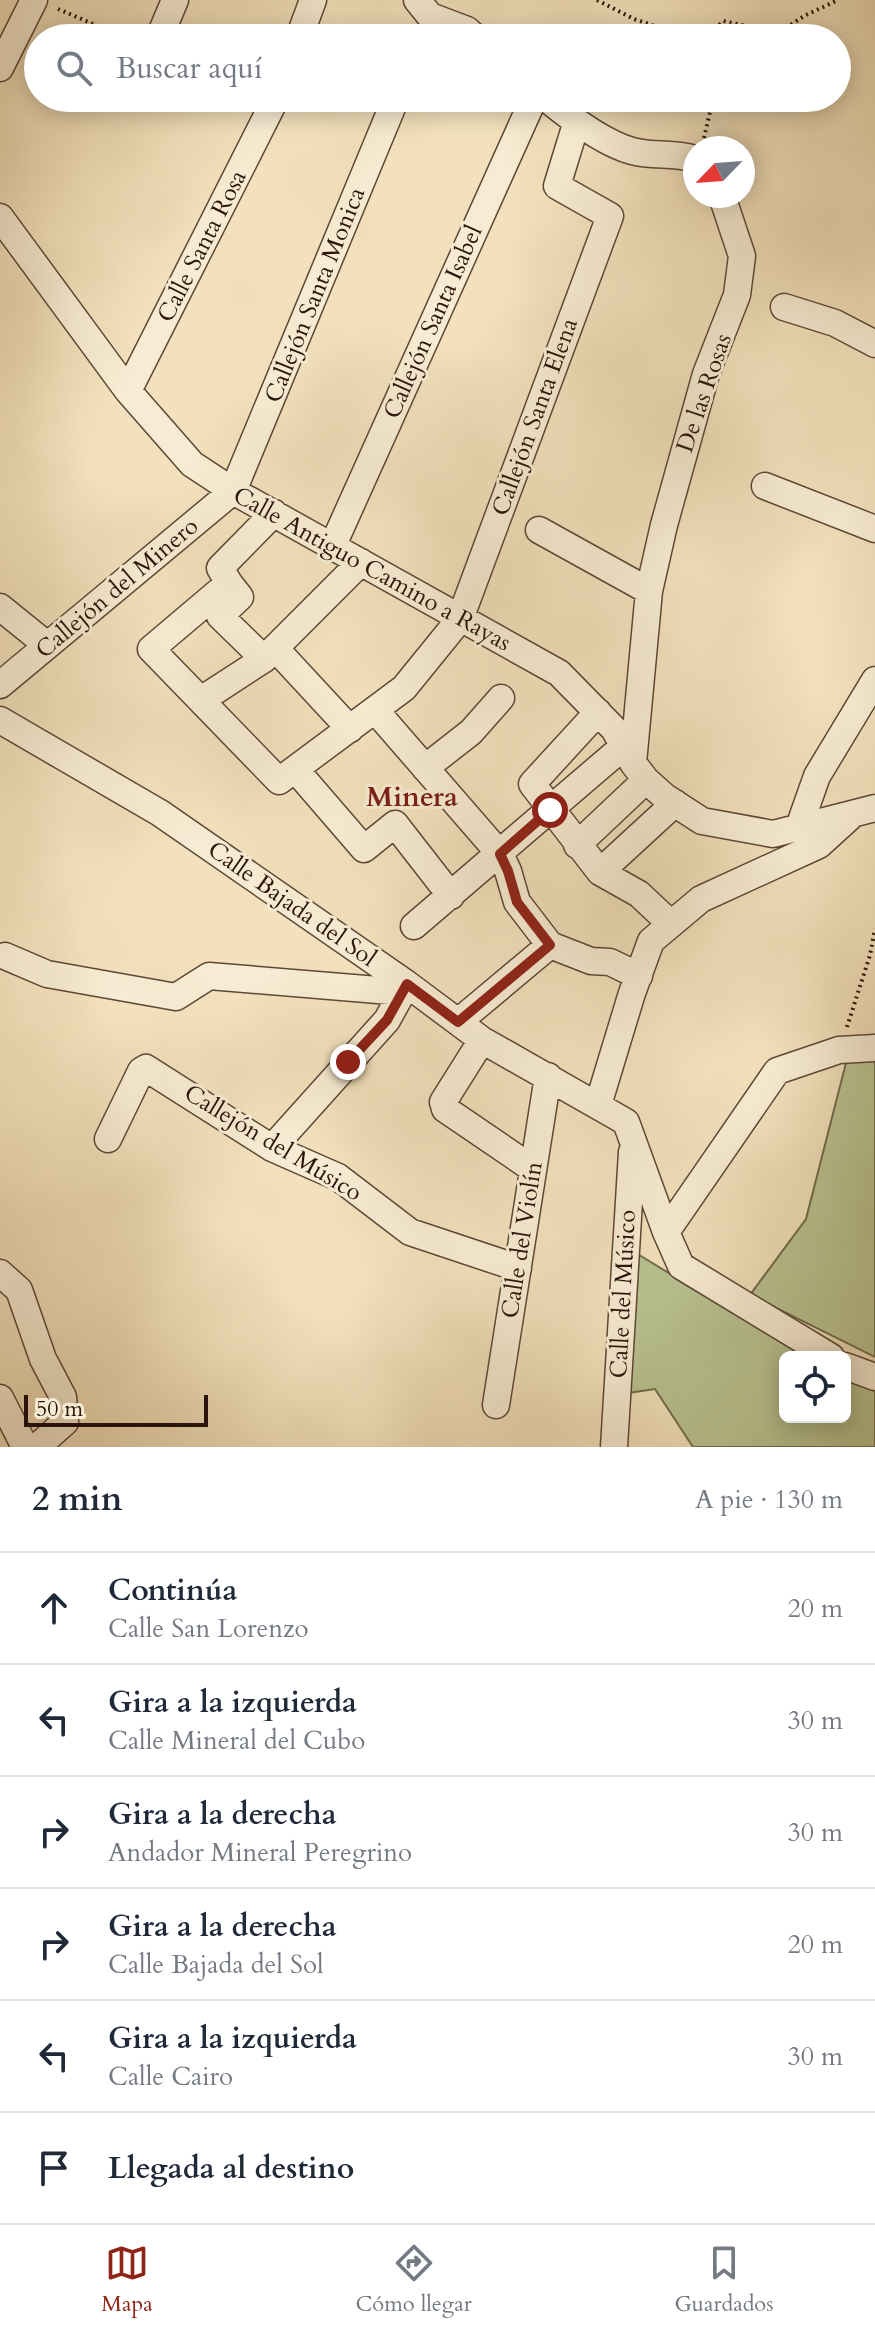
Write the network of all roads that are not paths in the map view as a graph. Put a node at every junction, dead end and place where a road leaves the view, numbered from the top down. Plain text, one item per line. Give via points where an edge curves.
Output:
1 (175, 0) edge
2 (313, 0) edge
3 (42, 3) edge
4 (422, 18) edge
5 (28, 24) edge
6 (165, 24) edge
7 (304, 24) edge
8 (444, 24) edge
9 (24, 31) edge
10 (0, 68) edge
11 (270, 112) edge
12 (390, 112) edge
13 (528, 112) edge
14 (562, 112) edge
15 (576, 124) junction
16 (683, 155) edge
17 (726, 208) edge
18 (0, 217) edge
19 (784, 307) dead end
20 (875, 344) edge
21 (128, 391) junction
22 (765, 486) dead end
23 (233, 491) junction
24 (274, 513) junction
25 (875, 529) edge
26 (539, 530) dead end
27 (333, 545) junction
28 (361, 562) junction
29 (229, 583) junction
30 (649, 591) junction
31 (0, 607) edge
32 (460, 619) junction
33 (47, 645) junction
34 (269, 653) junction
35 (875, 680) edge
36 (0, 685) edge
37 (501, 698) dead end
38 (201, 700) junction
39 (375, 710) junction
40 (598, 712) junction
41 (0, 720) edge
42 (350, 729) junction
43 (634, 763) junction
44 (425, 768) junction
45 (287, 775) junction
46 (675, 803) junction
47 (550, 810) junction
48 (865, 810) edge
49 (799, 827) junction
50 (577, 845) junction
51 (500, 854) junction
52 (600, 872) junction
53 (451, 896) junction
54 (671, 924) junction
55 (414, 926) dead end
56 (550, 945) junction
57 (5, 956) dead end
58 (639, 976) junction
59 (404, 988) junction
60 (458, 1022) junction
61 (482, 1040) junction
62 (875, 1048) edge
63 (548, 1076) junction
64 (598, 1105) junction
65 (108, 1139) dead end
66 (632, 1141) junction
67 (272, 1148) junction
68 (533, 1169) junction
69 (666, 1232) junction
70 (518, 1268) junction
71 (0, 1273) edge
72 (821, 1351) edge
73 (851, 1368) edge
74 (875, 1377) edge
75 (0, 1398) edge
76 (496, 1405) dead end
77 (25, 1447) edge
78 (37, 1447) edge
79 (614, 1447) edge

1 - 6 street
2 - 7 street
3 - 5 street
4 - 8 street
9 - 10 street
11 - 21 street, Calle Santa Rosa
12 - 23 street, Callejón Santa Monica
13 - 27 street, Callejón Santa Isabel
14 - 15 street
15 - 16 street via 632,151
15 - 32 street, Callejón Santa Elena via 557,186 610,216
17 - 30 street, De las Rosas via 742,256 737,295 706,374
18 - 21 street, Calle Antiguo Camino a Rayas
19 - 20 street via 835,323
21 - 23 street, Calle Antiguo Camino a Rayas via 192,464
22 - 25 street
23 - 24 street, Calle Antiguo Camino a Rayas
23 - 33 street, Callejón del Minero
24 - 27 street, Calle Antiguo Camino a Rayas
24 - 29 street via 220,568
26 - 30 street
27 - 28 street, Calle Antiguo Camino a Rayas
28 - 32 street, Calle Antiguo Camino a Rayas
28 - 34 street
29 - 34 street via 240,597 220,616
29 - 38 street via 151,649
30 - 43 street, De las Rosas
31 - 33 street
32 - 39 street, Callejón Santa Elena via 404,688
32 - 40 street, Calle Antiguo Camino a Rayas via 559,673
33 - 36 street, Callejón del Minero
34 - 38 street
34 - 42 street
35 - 49 street via 817,776
37 - 44 street via 471,732
38 - 45 street
39 - 42 street, Callejón Santa Elena
39 - 44 street
40 - 43 street, Calle Antiguo Camino a Rayas
40 - 47 street via 532,784
41 - 59 street, Calle Bajada del Sol via 160,813
42 - 45 street, Callejón Santa Elena
43 - 46 street, Calle Antiguo Camino a Rayas
43 - 47 street
43 - 50 street
44 - 51 street
45 - 53 street via 364,849 395,824
46 - 49 street, Calle Antiguo Camino a Rayas via 702,821 773,834
46 - 52 street
47 - 50 street
47 - 51 street
48 - 49 street, Calle Antiguo Camino a Rayas
48 - 54 street via 819,845 701,899
50 - 52 street
51 - 53 street
51 - 56 street via 517,902
52 - 54 street via 639,894
53 - 55 street
54 - 58 street via 651,941
56 - 58 street
56 - 60 street
57 - 59 street via 47,974 176,997 209,976
58 - 64 street
59 - 60 street, Calle Bajada del Sol
59 - 67 street via 387,1020
60 - 61 street, Calle Bajada del Sol
61 - 63 street, Calle Bajada del Sol
61 - 68 street via 443,1102 445,1109
62 - 69 street via 839,1050 777,1071
63 - 64 street, Calle Bajada del Sol
63 - 68 street, Calle del Violín
64 - 66 street, Calle Bajada del Sol via 626,1122
65 - 67 street, Callejón del Músico via 146,1068
66 - 69 street, Calle Bajada del Sol
66 - 79 street, Calle del Músico
67 - 70 street, Callejón del Músico via 338,1177 410,1232
68 - 70 street, Calle del Violín
69 - 72 street, Calle Bajada del Sol via 681,1266
70 - 76 street, Calle del Violín
71 - 78 street via 19,1290 43,1359 63,1397 65,1422
73 - 74 street
75 - 77 street

